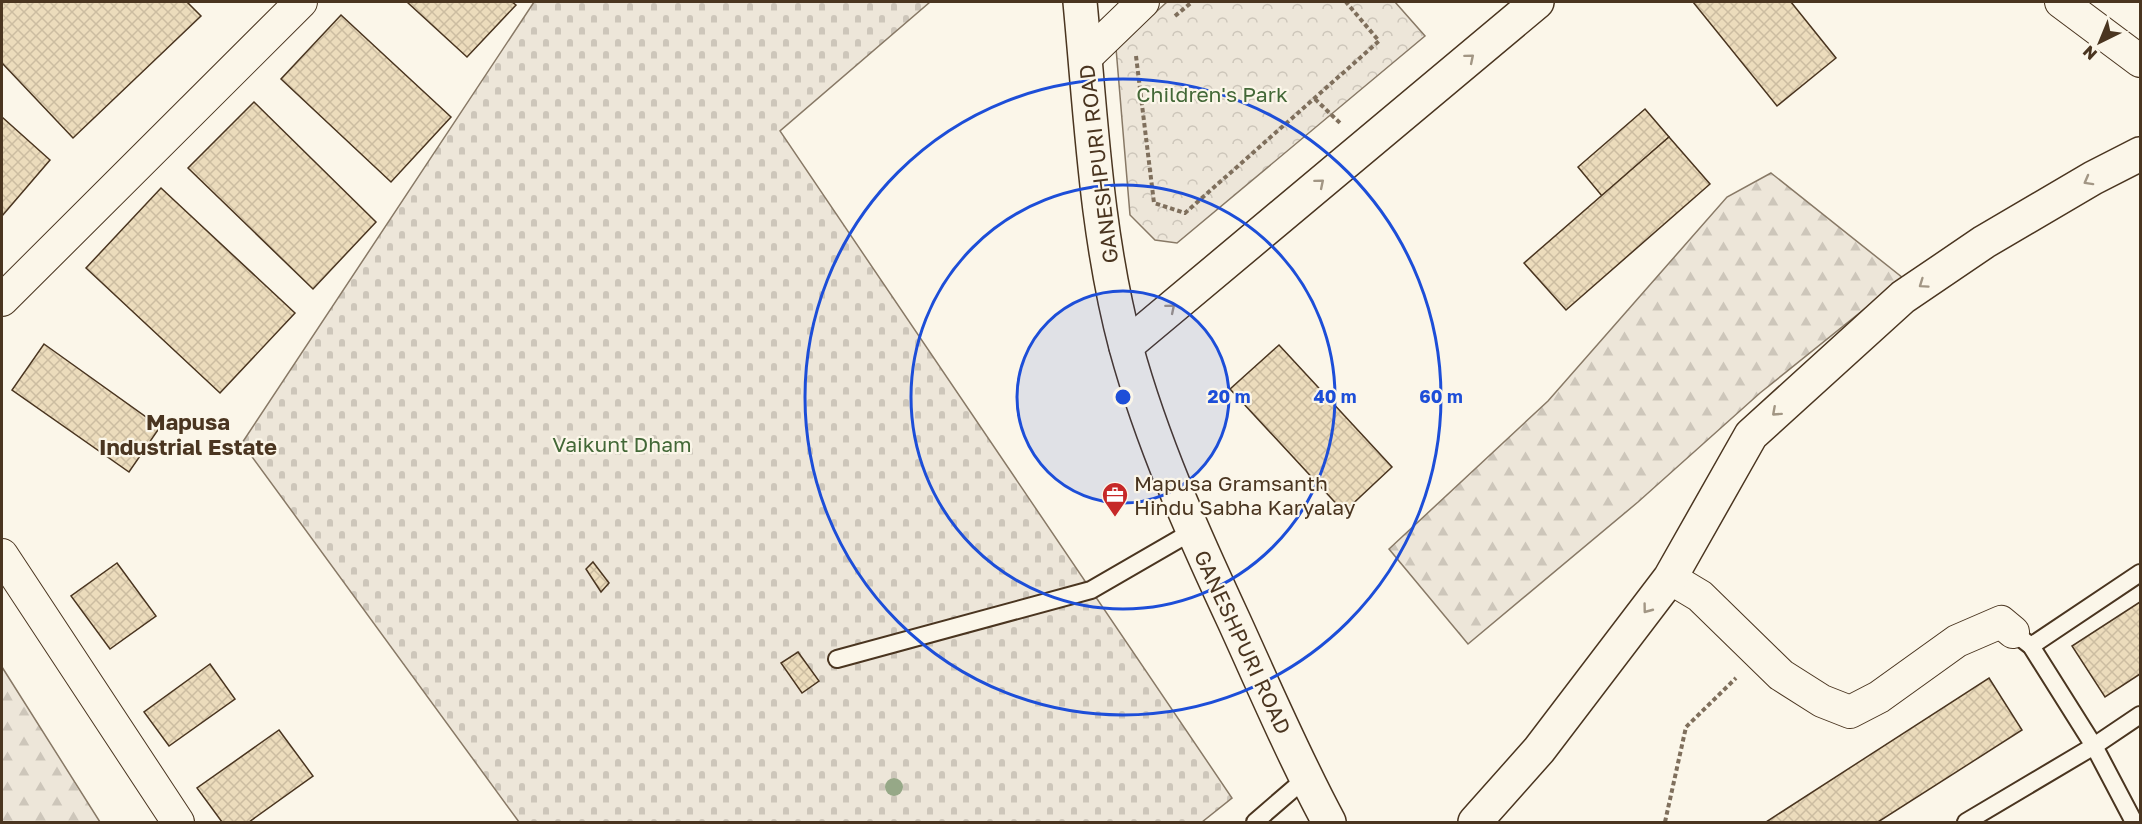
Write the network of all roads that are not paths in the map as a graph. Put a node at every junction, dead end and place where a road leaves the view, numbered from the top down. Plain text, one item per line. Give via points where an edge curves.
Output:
1 (301, 2) edge
2 (1080, 2) edge
3 (1143, 2) edge
4 (1537, 2) edge
5 (2061, 2) edge
6 (1085, 58) junction
7 (2140, 61) edge
8 (2140, 154) edge
9 (2, 300) edge
10 (1126, 346) junction
11 (1192, 531) junction
12 (2, 555) edge
13 (2140, 573) edge
14 (1670, 578) junction
15 (2022, 639) junction
16 (837, 659) dead end
17 (2140, 716) edge
18 (2094, 746) junction
19 (1306, 778) junction
20 (178, 822) edge
21 (1255, 822) edge
22 (1329, 822) edge
23 (1475, 822) edge
24 (1966, 822) edge
25 (2134, 822) edge

1 - 9 street
2 - 6 street, GANESHPURI ROAD
3 - 6 street
10 -> 4 street
5 - 7 street
6 - 10 street, GANESHPURI ROAD via 1102,233
8 -> 14 street via 1984,242 1894,305 1751,435
10 - 11 street, GANESHPURI ROAD via 1141,397
11 - 16 lane via 1091,590
11 - 19 street, GANESHPURI ROAD
12 - 20 street
13 - 15 lane
14 - 15 street via 1700,597 1781,675 1822,701 1850,712 1879,697 1958,641 2001,622
14 -> 23 street via 1539,750
15 - 18 lane
17 - 18 lane
18 - 24 lane
18 - 25 lane
19 - 21 lane
19 - 22 street, GANESHPURI ROAD

